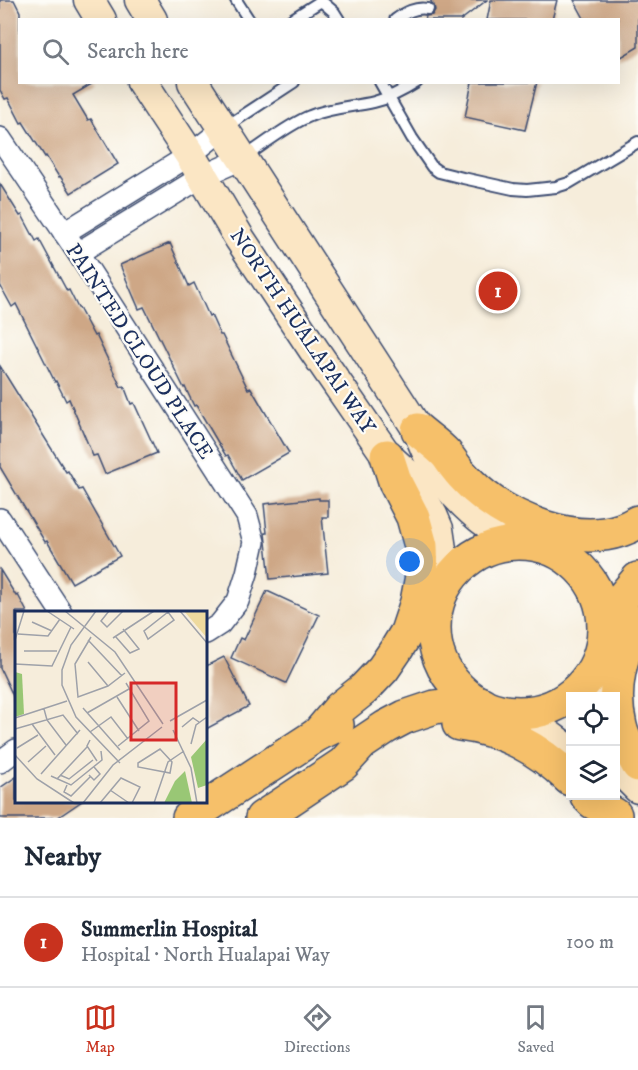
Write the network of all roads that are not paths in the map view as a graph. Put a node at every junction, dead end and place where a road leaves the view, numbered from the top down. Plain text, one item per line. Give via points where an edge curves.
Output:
1 (89, 0) edge
2 (140, 0) edge
3 (236, 0) edge
4 (321, 0) edge
5 (428, 9) dead end
6 (100, 18) edge
7 (151, 18) edge
8 (248, 18) edge
9 (294, 18) edge
10 (338, 18) edge
11 (398, 18) edge
12 (143, 84) edge
13 (194, 84) edge
14 (291, 84) edge
15 (381, 84) edge
16 (413, 84) edge
17 (389, 97) junction
18 (223, 129) junction
19 (0, 138) edge
20 (638, 142) edge
21 (242, 159) junction
22 (196, 166) junction
23 (64, 233) junction
24 (78, 253) junction
25 (418, 430) junction
26 (387, 456) junction
27 (0, 519) edge
28 (638, 522) edge
29 (638, 541) edge
30 (523, 543) junction
31 (557, 551) junction
32 (638, 579) edge
33 (446, 583) junction
34 (60, 611) edge
35 (638, 622) edge
36 (434, 628) junction
37 (207, 632) edge
38 (604, 633) junction
39 (597, 682) edge
40 (497, 708) junction
41 (318, 734) junction
42 (566, 748) edge
43 (15, 751) edge
44 (0, 762) edge
45 (343, 764) junction
46 (638, 765) edge
47 (620, 766) edge
48 (566, 775) edge
49 (638, 788) edge
50 (591, 800) edge
51 (613, 809) edge
52 (189, 818) edge
53 (262, 818) edge

1 - 6 main road
2 - 7 main road
3 - 8 lane
4 - 9 lane
4 - 10 lane
5 - 11 lane via 411,10
12 - 22 main road, NORTH HUALAPAI WAY
13 - 18 main road, NORTH HUALAPAI WAY
14 - 18 lane
15 - 17 lane
16 - 17 lane
17 - 20 lane via 412,138 439,172 513,189 542,189 569,183
17 - 21 lane via 309,116
18 - 21 main road, NORTH HUALAPAI WAY
18 - 22 street
19 - 23 street, PAINTED CLOUD PLACE
21 - 22 street
21 - 25 main road, NORTH HUALAPAI WAY
22 - 23 street
22 - 24 street
22 - 26 main road, NORTH HUALAPAI WAY via 307,340
23 - 24 street, PAINTED CLOUD PLACE
24 - 37 street, PAINTED CLOUD PLACE via 247,516 254,542 248,573 238,601
25 - 28 main road via 493,502 532,522 568,533 601,534
25 - 30 main road, NORTH HUALAPAI WAY via 432,462 456,494 479,517
26 - 33 main road, NORTH HUALAPAI WAY via 409,476 432,515 438,529
26 - 41 main road via 421,546 423,576 417,602 407,632 383,669
27 - 34 street
29 - 31 main road via 614,551
30 - 31 main road
30 - 33 main road via 481,552 467,560
31 - 38 main road via 582,569 592,582 603,611
32 - 38 main road via 623,597
33 - 36 main road
35 - 46 main road via 622,658 616,693 620,727
36 - 40 main road via 435,644 447,673 469,696
36 - 41 main road via 395,686 347,721
38 - 39 main road
39 - 40 main road via 583,684 572,695 543,709 528,712
40 - 42 main road
40 - 45 main road via 456,704 405,717 362,743
41 - 52 main road
43 - 44 street
45 - 48 main road via 370,755 414,730 455,723 489,729 516,740 545,756
45 - 53 main road
47 - 49 main road
50 - 51 main road

